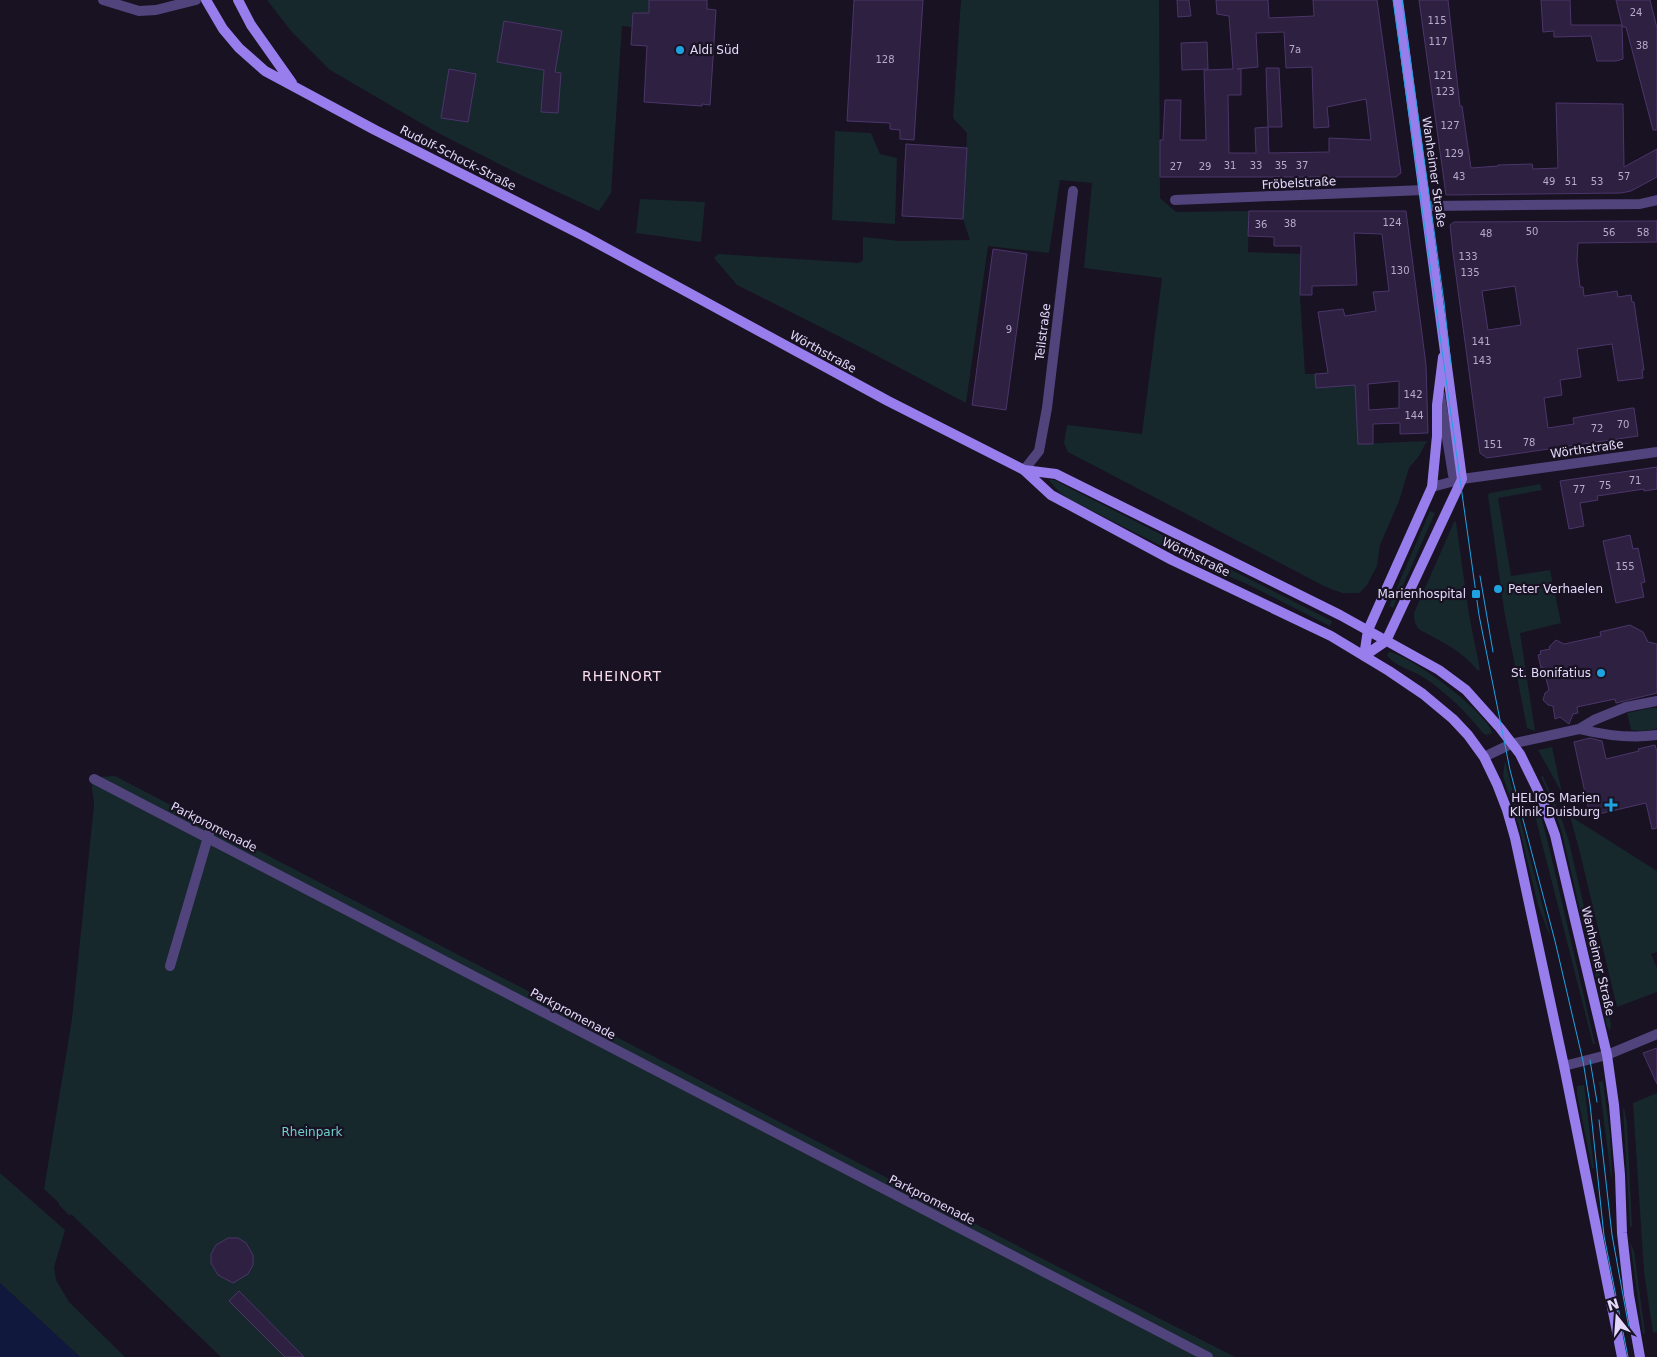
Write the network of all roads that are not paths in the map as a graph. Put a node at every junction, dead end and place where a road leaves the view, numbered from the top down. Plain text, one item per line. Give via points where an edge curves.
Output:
1 (103, 0) edge
2 (196, 0) edge
3 (206, 0) edge
4 (238, 0) edge
5 (1398, 0) edge
6 (294, 86) junction
7 (1424, 190) junction
8 (1073, 191) dead end
9 (1174, 200) dead end
10 (1657, 200) edge
11 (1426, 206) junction
12 (612, 252) joint
13 (1445, 348) junction
14 (1438, 390) junction
15 (1657, 452) edge
16 (1024, 470) junction
17 (1462, 478) junction
18 (1432, 488) junction
19 (1368, 630) junction
20 (1386, 641) junction
21 (1364, 656) junction
22 (1657, 701) edge
23 (1579, 729) junction
24 (1657, 735) edge
25 (1511, 744) junction
26 (1484, 757) junction
27 (94, 779) dead end
28 (211, 827) dead end
29 (208, 838) junction
30 (170, 966) dead end
31 (1657, 1034) edge
32 (1606, 1055) junction
33 (1564, 1066) junction
34 (1208, 1357) edge
35 (1622, 1357) edge
36 (1640, 1357) edge

1 - 2 street via 139,11
3 - 6 street, Rudolf-Schock-Straße via 239,48 265,71
4 - 6 street, Rudolf-Schock-Straße via 251,25
5 - 7 street, Wanheimer Straße
6 - 12 street, Rudolf-Schock-Straße
7 - 9 street, Fröbelstraße
7 - 11 street, Wanheimer Straße
8 - 16 street, Teilstraße via 1047,408 1038,451
10 - 11 street via 1640,204
11 - 13 street, Wanheimer Straße
12 - 16 street, Wörthstraße via 888,402
13 - 14 street, Wanheimer Straße
13 - 17 street, Wanheimer Straße
14 - 17 street via 1453,475
14 - 18 street, Wanheimer Straße
15 - 17 street, Wörthstraße
16 - 19 street, Wörthstraße via 1056,474
16 - 21 street, Wörthstraße via 1051,495
17 - 18 street, Wörthstraße
17 - 20 street
18 - 19 street, Wanheimer Straße
19 - 20 street, Wanheimer Straße
19 - 21 street, Wanheimer Straße
20 - 21 street
20 - 25 street, Wanheimer Straße via 1439,670 1466,690
21 - 26 street via 1423,694 1468,735
22 - 23 street via 1626,707
23 - 24 street via 1619,736
23 - 25 street
25 - 26 street
25 - 32 street, Wanheimer Straße via 1520,754 1542,799 1555,835
26 - 33 street via 1507,810 1515,838
27 - 29 street, Parkpromenade
28 - 29 street
29 - 30 street
29 - 34 street, Parkpromenade
31 - 32 street
32 - 33 street
32 - 36 street, Wanheimer Straße via 1614,1105 1622,1233
33 - 35 street

